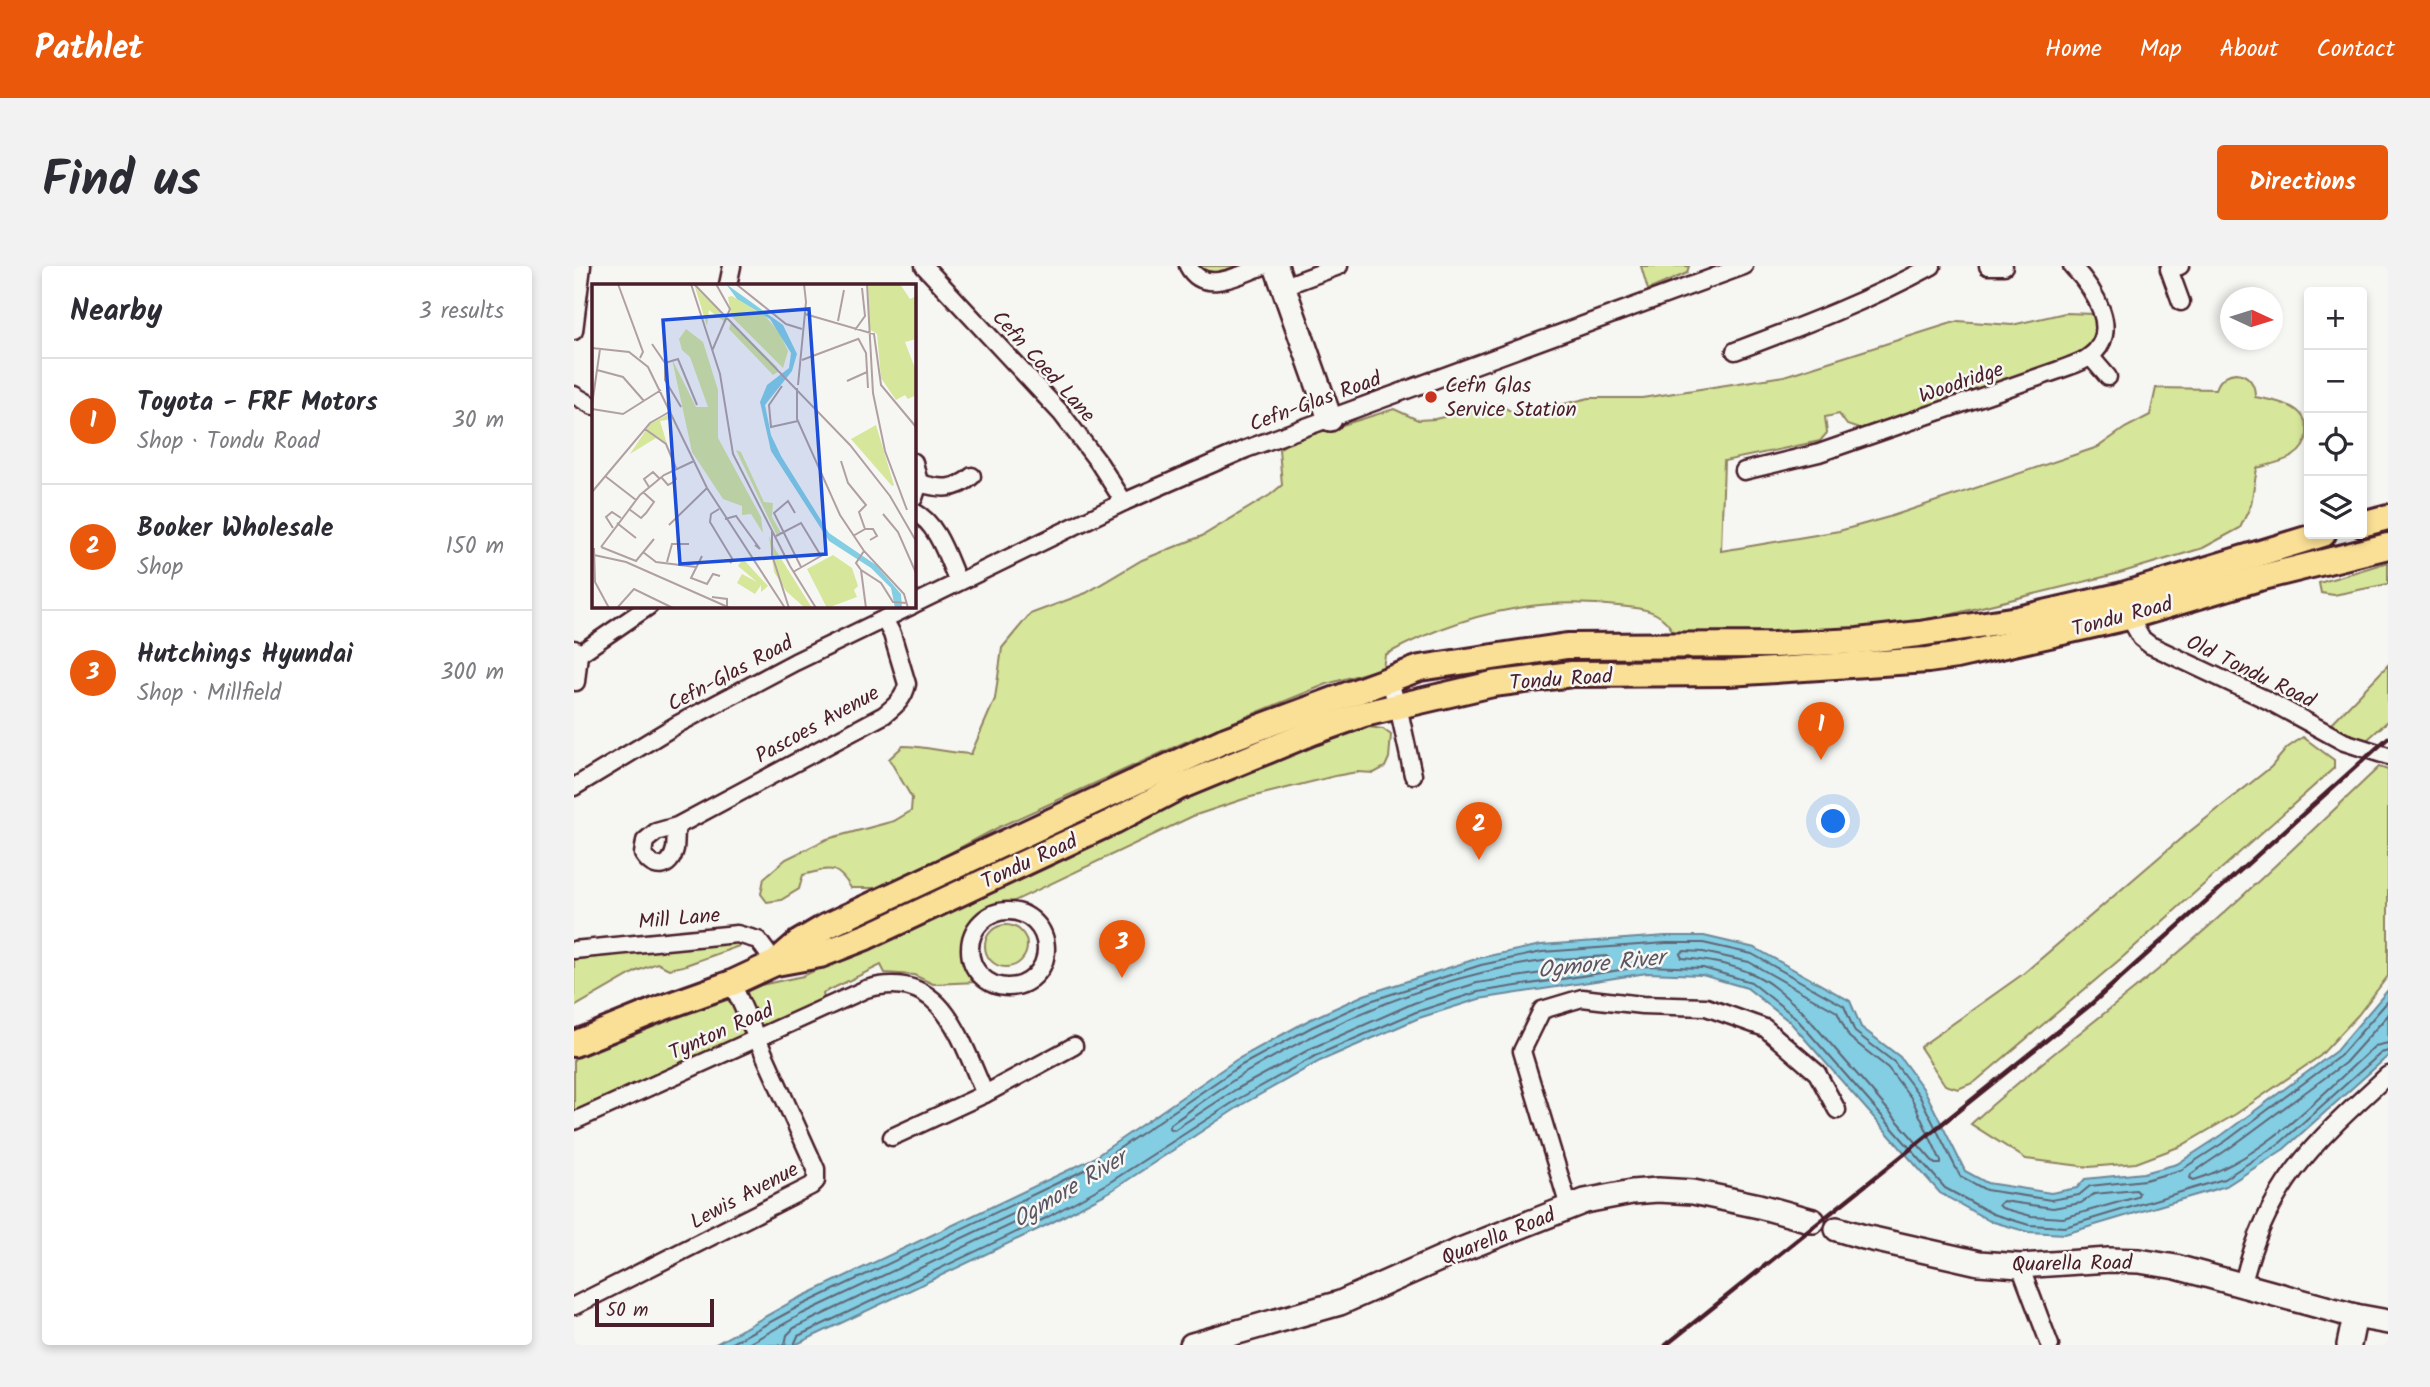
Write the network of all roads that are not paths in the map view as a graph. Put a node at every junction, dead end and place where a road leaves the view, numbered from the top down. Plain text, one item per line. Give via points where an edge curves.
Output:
1 (582, 266) edge
2 (732, 266) edge
3 (924, 266) edge
4 (1188, 266) edge
5 (1264, 266) edge
6 (1339, 266) edge
7 (1744, 266) edge
8 (1932, 266) edge
9 (1988, 266) edge
10 (2004, 266) edge
11 (2072, 266) edge
12 (2172, 267) edge
13 (1709, 272) edge
14 (1279, 276) edge
15 (729, 284) edge
16 (2181, 302) dead end
17 (574, 331) edge
18 (1735, 351) dead end
19 (2090, 356) junction
20 (2108, 377) dead end
21 (574, 396) edge
22 (592, 405) edge
23 (1330, 419) junction
24 (1744, 471) dead end
25 (972, 476) dead end
26 (916, 491) edge
27 (1124, 502) junction
28 (915, 513) edge
29 (2388, 517) edge
30 (2367, 523) edge
31 (2309, 539) edge
32 (2388, 546) edge
33 (958, 582) junction
34 (915, 604) edge
35 (2124, 606) junction
36 (647, 607) edge
37 (908, 607) edge
38 (884, 619) junction
39 (576, 652) edge
40 (1389, 679) junction
41 (576, 682) dead end
42 (1397, 707) junction
43 (2388, 756) edge
44 (1413, 775) dead end
45 (574, 787) edge
46 (677, 826) dead end
47 (1039, 928) joint
48 (574, 950) edge
49 (775, 963) junction
50 (732, 984) junction
51 (756, 1038) junction
52 (574, 1044) edge
53 (1074, 1046) dead end
54 (2388, 1075) edge
55 (985, 1094) junction
56 (1838, 1110) dead end
57 (574, 1121) edge
58 (892, 1137) dead end
59 (1569, 1208) junction
60 (1813, 1221) dead end
61 (1837, 1229) dead end
62 (2020, 1266) junction
63 (2243, 1284) junction
64 (574, 1306) edge
65 (2355, 1316) junction
66 (2388, 1322) edge
67 (1192, 1345) edge
68 (2050, 1345) edge
69 (2349, 1345) edge

1 - 17 street
2 - 15 street
3 - 27 street, Cefn Coed Lane via 1061,413
4 - 5 street via 1206,282
6 - 14 street
7 - 13 street, Cefn-Glas Road
8 - 18 street
9 - 10 street
11 - 19 street via 2092,289 2103,313 2104,337
12 - 16 street
13 - 23 street, Cefn-Glas Road
14 - 23 street
19 - 20 street
19 - 24 street, Woodridge via 1831,449
21 - 22 street
23 - 27 street, Cefn-Glas Road via 1246,449
25 - 26 street via 953,488
27 - 33 street, Cefn-Glas Road
28 - 33 street via 933,529
29 - 30 main road
31 - 35 main road, Tondu Road
32 - 35 main road, Tondu Road
33 - 34 street, Cefn-Glas Road
35 - 40 main road, Tondu Road via 1858,641 1567,646 1420,668
35 - 42 main road, Tondu Road via 1956,656 1928,660 1728,673 1572,674 1493,684
35 - 43 street, Old Tondu Road via 2144,641 2158,649 2344,742
36 - 39 street
37 - 38 street, Cefn-Glas Road
38 - 45 street, Cefn-Glas Road via 690,718
38 - 46 street, Pascoes Avenue via 907,684 899,703
39 - 41 street
40 - 42 street
40 - 49 main road, Tondu Road via 1211,747 827,926
42 - 44 street
42 - 49 main road, Tondu Road via 1313,732 1177,788 866,937 820,955
47 - 47 street via 1045,940 1044,960 1026,983 998,986 977,972 970,946 973,933 986,918 1011,911 1031,919
48 - 49 street, Mill Lane via 737,934 758,940
49 - 50 main road, Tondu Road
50 - 51 street, Lewis Avenue
50 - 52 main road, Tondu Road
51 - 55 street, Tynton Road via 866,989 917,988 937,1001
51 - 57 street, Tynton Road
51 - 64 street, Lewis Avenue via 816,1169 816,1181
53 - 55 street
54 - 63 street via 2323,1135 2295,1168 2266,1216 2250,1252
55 - 58 street
56 - 59 street via 1817,1073 1765,1028 1706,1007 1582,999 1542,1010 1522,1051
59 - 60 street, Quarella Road via 1658,1190 1721,1197
59 - 67 street, Quarella Road via 1340,1303
61 - 62 street, Quarella Road via 1979,1263
62 - 63 street, Quarella Road via 2139,1261
62 - 68 street
63 - 65 street, Quarella Road
65 - 66 street, Quarella Road
65 - 69 street

